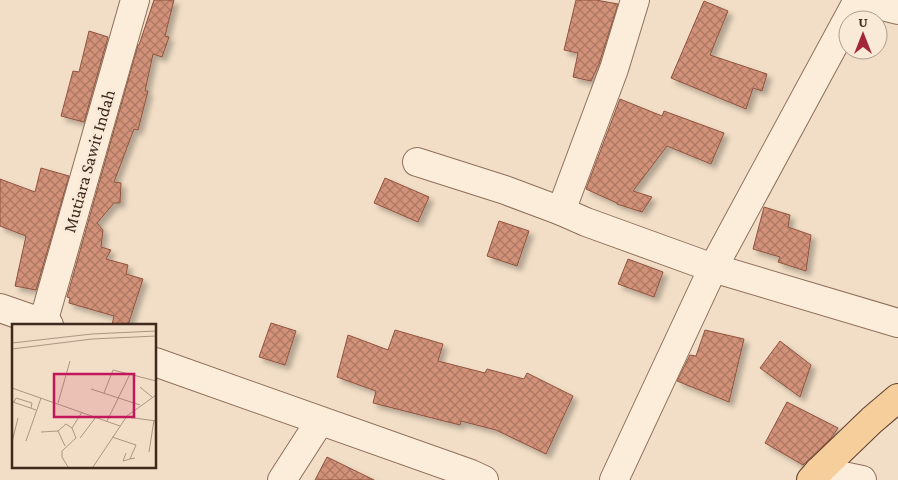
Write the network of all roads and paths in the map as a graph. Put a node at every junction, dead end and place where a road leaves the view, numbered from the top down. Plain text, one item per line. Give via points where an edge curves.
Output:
1 (135, 0) edge
2 (635, 0) edge
3 (858, 0) edge
4 (898, 10) edge
5 (417, 162) dead end
6 (561, 211) junction
7 (713, 268) junction
8 (0, 308) edge
9 (898, 323) edge
10 (46, 324) edge
11 (156, 362) edge
12 (898, 398) edge
13 (320, 421) junction
14 (815, 476) edge
15 (474, 478) edge
16 (282, 480) edge
17 (614, 480) edge
18 (862, 480) edge

1 - 10 street, Mutiara Sawit Indah
2 - 6 street via 614,69
3 - 4 street
3 - 7 street
5 - 6 street
6 - 7 street
7 - 9 street
7 - 17 street
8 - 10 street
11 - 13 street
12 - 14 main road
13 - 15 street
13 - 16 street
14 - 18 street

